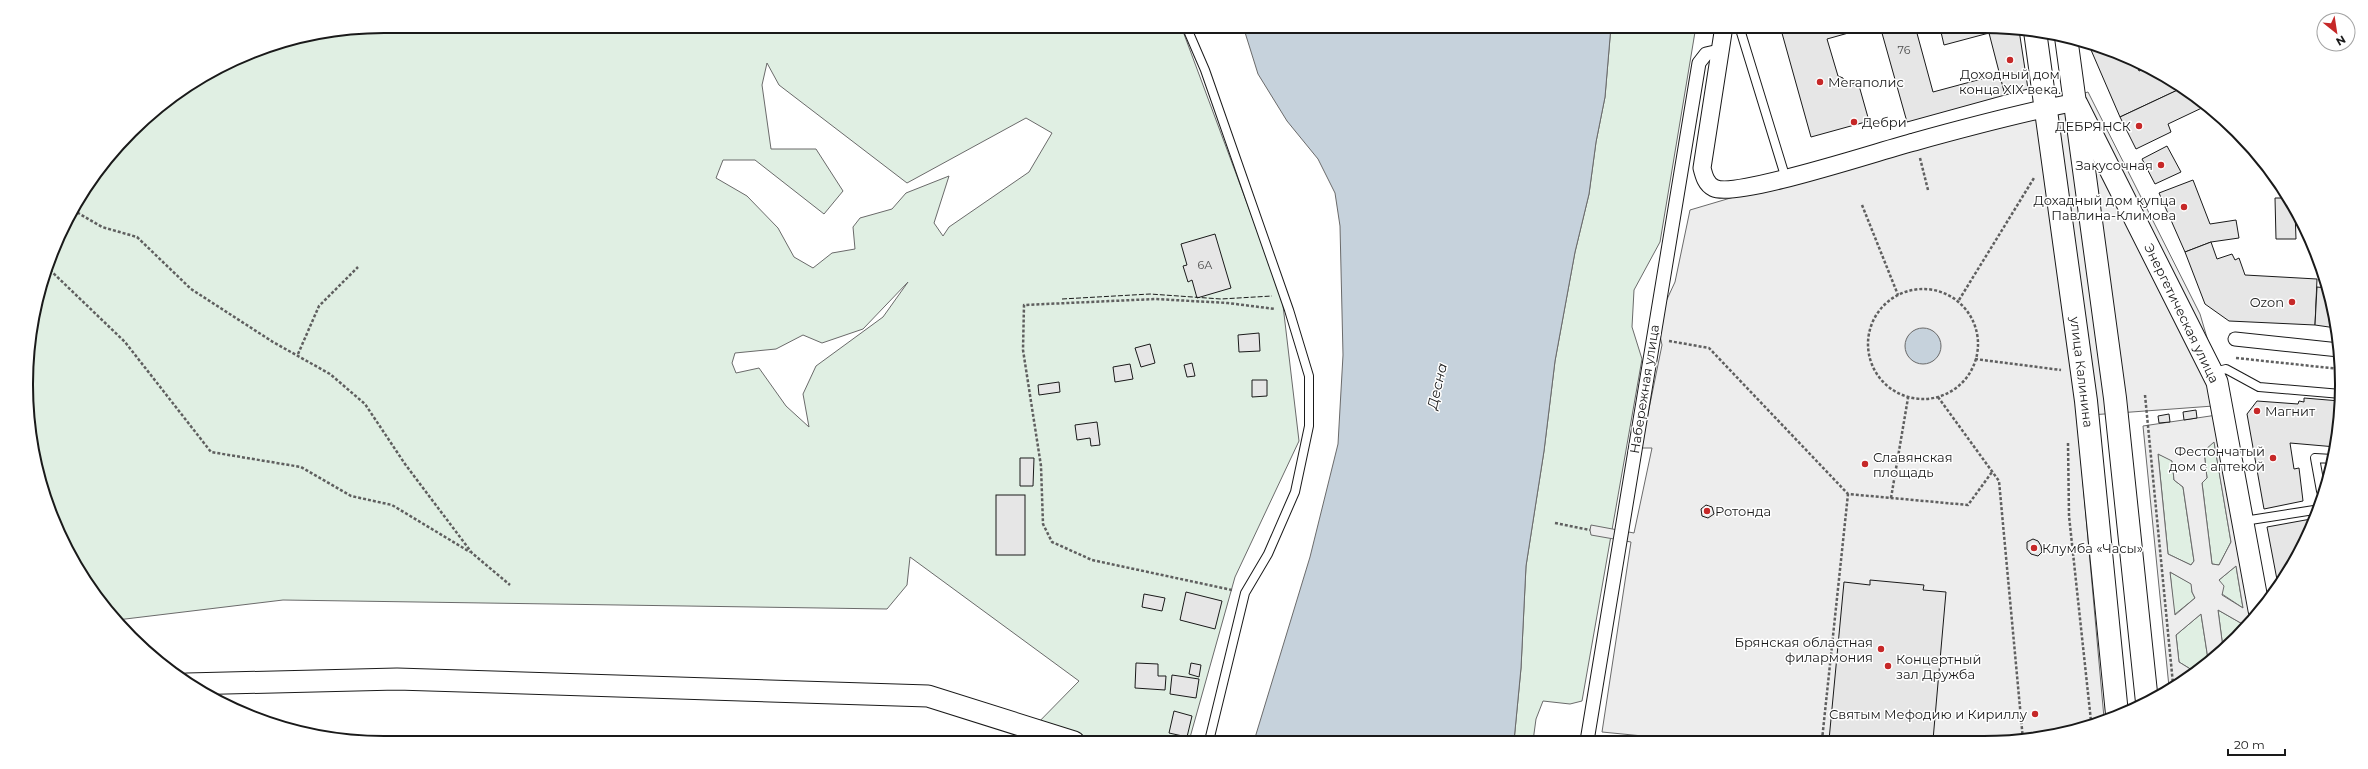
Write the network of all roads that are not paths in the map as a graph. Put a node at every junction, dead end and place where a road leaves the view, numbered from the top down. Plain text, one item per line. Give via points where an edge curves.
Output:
1 (1189, 33) edge
2 (1723, 33) edge
3 (1741, 33) edge
4 (2036, 37) edge
5 (2067, 43) edge
6 (1719, 51) junction
7 (2076, 102) junction
8 (2047, 108) junction
9 (1786, 179) junction
10 (2235, 339) dead end
11 (2333, 349) edge
12 (2212, 372) junction
13 (2335, 393) edge
14 (2327, 459) edge
15 (2320, 485) edge
16 (2311, 510) edge
17 (2243, 521) junction
18 (2258, 603) edge
19 (200, 684) edge
20 (2146, 696) edge
21 (2117, 710) edge
22 (1055, 736) edge
23 (1210, 736) edge
24 (1588, 736) edge

1 - 23 lane via 1205,70 1289,310 1309,376 1309,426 1295,492 1268,554 1245,593
2 - 6 street
3 - 9 lane
4 - 8 main road, улица Калинина
5 - 7 main road
6 - 9 street via 1702,168 1705,180 1714,188 1730,190
6 - 24 street, Набережная улица via 1706,54 1699,63
7 - 8 street
7 - 12 street, Энергетическая улица
7 - 20 main road via 2115,398
8 - 9 street via 1897,146
8 - 21 main road, улица Калинина via 2086,401
10 - 11 street
12 - 13 lane via 2226,368 2259,387
12 - 17 street, Энергетическая улица via 2220,393
14 - 15 lane via 2315,458
16 - 17 lane
17 - 18 street, Энергетическая улица
19 - 22 street via 398,680 928,696

